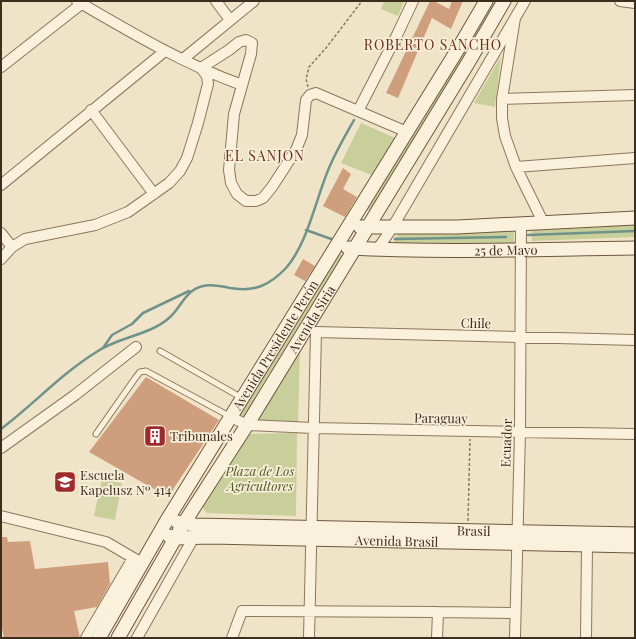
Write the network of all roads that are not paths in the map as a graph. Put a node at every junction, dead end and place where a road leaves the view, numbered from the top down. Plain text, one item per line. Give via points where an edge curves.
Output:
1 (216, 1) edge
2 (254, 1) edge
3 (413, 1) edge
4 (486, 1) edge
5 (504, 1) edge
6 (525, 1) edge
7 (620, 1) edge
8 (81, 2) edge
9 (635, 3) edge
10 (515, 18) junction
11 (230, 20) junction
12 (165, 50) junction
13 (183, 59) junction
14 (1, 67) edge
15 (202, 68) junction
16 (242, 85) junction
17 (635, 95) edge
18 (502, 99) junction
19 (91, 110) junction
20 (358, 111) junction
21 (407, 132) junction
22 (635, 158) edge
23 (516, 167) junction
24 (1, 185) edge
25 (154, 194) junction
26 (379, 208) junction
27 (635, 218) edge
28 (543, 222) junction
29 (349, 227) junction
30 (367, 228) junction
31 (392, 228) junction
32 (521, 228) junction
33 (1, 233) edge
34 (339, 243) junction
35 (521, 246) junction
36 (12, 247) junction
37 (354, 248) junction
38 (635, 248) edge
39 (377, 250) junction
40 (1, 259) edge
41 (315, 313) junction
42 (316, 332) junction
43 (521, 338) junction
44 (635, 340) edge
45 (136, 347) dead end
46 (160, 351) dead end
47 (242, 398) junction
48 (231, 416) junction
49 (247, 425) junction
50 (313, 428) junction
51 (520, 432) junction
52 (96, 434) dead end
53 (635, 434) edge
54 (1, 448) edge
55 (196, 505) junction
56 (2, 517) edge
57 (168, 520) junction
58 (184, 523) junction
59 (212, 526) junction
60 (312, 533) junction
61 (159, 534) junction
62 (635, 534) edge
63 (194, 537) junction
64 (516, 537) junction
65 (176, 538) junction
66 (588, 545) junction
67 (635, 546) edge
68 (138, 560) junction
69 (310, 611) junction
70 (438, 612) junction
71 (514, 613) junction
72 (86, 638) edge
73 (99, 638) edge
74 (118, 638) edge
75 (137, 638) edge
76 (232, 638) edge
77 (309, 638) edge
78 (437, 638) edge
79 (515, 638) edge
80 (586, 638) edge

1 - 11 street
2 - 11 street
3 - 20 street
4 - 21 street
5 - 26 street, Avenida Siria
6 - 10 street
7 - 9 street
8 - 12 street
8 - 14 street
10 - 18 street
10 - 31 street
11 - 13 street
12 - 13 street
12 - 19 street
13 - 15 street
15 - 16 street
15 - 16 street via 239,42 246,40 252,43
15 - 25 street via 208,84 187,158 169,183
16 - 20 street via 234,114 229,170 234,189 246,201 262,198 296,150 302,135 306,100 310,95 316,93
17 - 18 street
18 - 23 street via 505,136
19 - 24 street
19 - 25 street
20 - 21 street
21 - 29 street
22 - 23 street
23 - 28 street
25 - 36 street via 128,212 95,225 25,239
26 - 30 street, Avenida Siria
26 - 31 street
27 - 28 street, 25 de Mayo
28 - 32 street, 25 de Mayo
29 - 30 street, 25 de Mayo
29 - 34 street
30 - 31 street, 25 de Mayo
30 - 37 street, Avenida Siria
31 - 32 street, 25 de Mayo
31 - 39 street
32 - 35 street, Ecuador
33 - 36 street
34 - 37 street, 25 de Mayo
34 - 47 street, Avenida Presidente Perón
35 - 38 street, 25 de Mayo
35 - 39 street, 25 de Mayo
35 - 43 street, Ecuador
36 - 40 street
37 - 39 street, 25 de Mayo
37 - 41 street, Avenida Siria
41 - 42 street
41 - 49 street, Avenida Siria
42 - 43 street, Chile
42 - 50 street
43 - 44 street, Chile
43 - 51 street, Ecuador
45 - 54 street
46 - 47 lane
47 - 48 street, Avenida Presidente Perón
48 - 49 street
48 - 52 lane via 146,371 140,372 136,377
48 - 57 street, Avenida Presidente Perón
49 - 50 street, Paraguay
49 - 55 street, Avenida Siria
50 - 51 street, Paraguay
50 - 60 street
51 - 53 street, Paraguay
51 - 64 street, Ecuador
55 - 58 street, Avenida Siria
55 - 59 street
56 - 68 street via 106,542
57 - 58 street, Avenida Brasil
57 - 61 street, Avenida Presidente Perón
58 - 59 street, Avenida Brasil
58 - 65 street, Avenida Siria
59 - 60 street, Avenida Brasil
60 - 63 street, Avenida Brasil
60 - 64 street, Avenida Brasil
60 - 64 street, Brasil via 468,530
60 - 69 street
61 - 65 street, Avenida Brasil
61 - 68 street, Avenida Presidente Perón
62 - 64 street, Brasil
63 - 65 street, Avenida Brasil
63 - 75 street
64 - 66 street, Avenida Brasil
64 - 71 street, Ecuador
65 - 74 street, Avenida Siria
66 - 67 street, Avenida Brasil
66 - 80 street
68 - 72 street
68 - 73 street, Avenida Presidente Perón
69 - 70 street
69 - 76 street via 242,611
69 - 77 street
70 - 71 street
70 - 78 street
71 - 79 street, Ecuador

